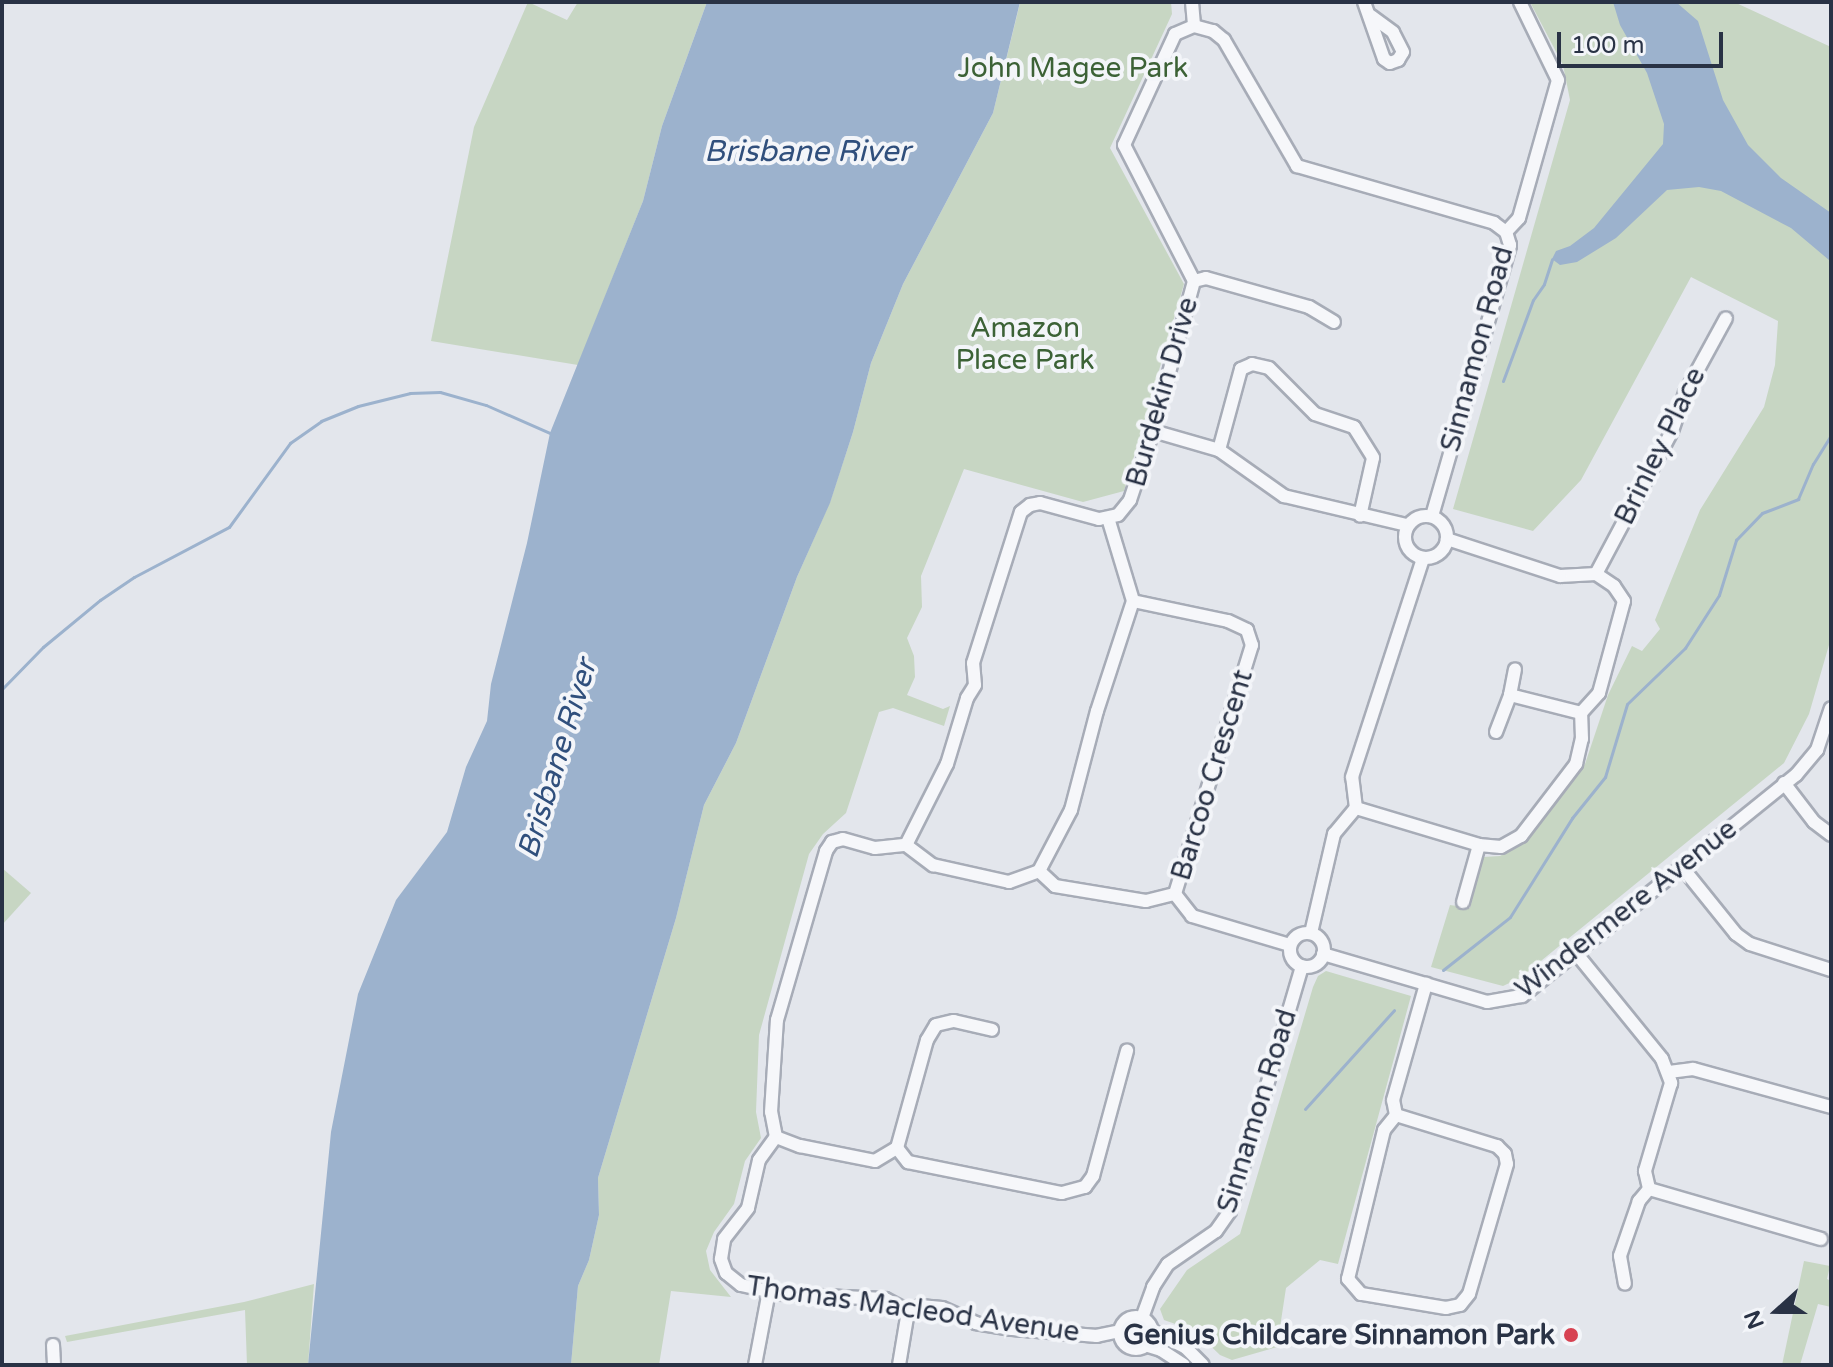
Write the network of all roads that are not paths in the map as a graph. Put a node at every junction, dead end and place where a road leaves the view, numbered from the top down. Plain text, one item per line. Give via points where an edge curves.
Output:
1 (1192, 2) edge
2 (1364, 2) edge
3 (1520, 2) edge
4 (1371, 16) dead end
5 (1194, 26) junction
6 (1506, 232) junction
7 (1194, 281) junction
8 (1726, 318) dead end
9 (1334, 322) dead end
10 (1153, 431) junction
11 (1219, 450) junction
12 (1360, 516) junction
13 (1432, 516) junction
14 (1108, 518) junction
15 (1407, 525) junction
16 (1447, 539) junction
17 (1423, 558) junction
18 (1596, 574) junction
19 (1133, 601) junction
20 (1515, 669) dead end
21 (1510, 695) junction
22 (1831, 708) edge
23 (1581, 713) junction
24 (1496, 732) dead end
25 (1784, 783) junction
26 (1356, 808) junction
27 (1831, 835) edge
28 (906, 845) junction
29 (1479, 845) junction
30 (1682, 867) junction
31 (1039, 871) junction
32 (1175, 894) junction
33 (1463, 902) dead end
34 (1311, 933) junction
35 (1290, 945) junction
36 (1576, 953) junction
37 (1323, 954) junction
38 (1302, 966) junction
39 (1831, 970) edge
40 (1426, 984) junction
41 (992, 1030) dead end
42 (1127, 1051) dead end
43 (1669, 1072) junction
44 (1831, 1107) edge
45 (1396, 1115) junction
46 (776, 1137) junction
47 (897, 1148) junction
48 (1649, 1189) junction
49 (1821, 1239) dead end
50 (1625, 1284) dead end
51 (769, 1291) junction
52 (908, 1311) junction
53 (1142, 1318) junction
54 (1151, 1330) junction
55 (1120, 1331) junction
56 (53, 1345) dead end
57 (1145, 1345) junction
58 (54, 1365) edge
59 (755, 1365) edge
60 (899, 1365) edge
61 (1184, 1365) edge
62 (1203, 1365) edge

1 - 5 street
2 - 4 street
3 - 6 street, Sinnamon Road via 1557,75 1519,218
5 - 6 street via 1224,40 1297,166 1494,223
5 - 7 street, Burdekin Drive via 1170,41 1124,145
6 - 13 street, Sinnamon Road via 1510,245
7 - 9 street via 1206,278 1309,307
7 - 10 street, Burdekin Drive
8 - 18 street, Brinley Place
10 - 11 street
10 - 14 street, Burdekin Drive via 1126,509
11 - 12 street via 1275,492
11 - 12 street via 1241,369 1252,364 1269,368 1315,414 1354,427 1373,458
12 - 15 street
13 - 15 street
13 - 16 street via 1444,525
14 - 19 street
14 - 28 street, Burdekin Drive via 1040,503 1021,512 973,663 975,685 947,764
15 - 17 street via 1406,546
16 - 17 street via 1441,552
16 - 18 street via 1560,576
17 - 26 street via 1352,777
18 - 23 street via 1624,601 1599,693
19 - 31 street via 1071,810
19 - 32 street, Barcoo Crescent via 1228,621 1247,630 1252,645
20 - 21 street
21 - 23 street
21 - 24 street
22 - 25 street, Windermere Avenue via 1817,750
23 - 29 street via 1576,764 1521,836 1501,847
25 - 27 street
25 - 30 street, Windermere Avenue
26 - 29 street
26 - 34 street via 1334,834
28 - 31 street via 933,865 1009,882
28 - 46 street via 875,848 843,839 826,851 777,1020 771,1112
29 - 33 street
30 - 36 street, Windermere Avenue
30 - 39 street via 1750,944
31 - 32 street via 1055,886 1146,901
32 - 35 street via 1192,916
34 - 35 street via 1300,934
34 - 37 street via 1320,938
35 - 38 street via 1292,958
36 - 40 street, Windermere Avenue via 1527,993 1508,1001 1487,1002
36 - 43 street
37 - 38 street via 1316,965
37 - 40 street, Windermere Avenue
38 - 53 street, Sinnamon Road via 1230,1211 1216,1231 1168,1264
40 - 45 street via 1393,1100
41 - 47 street via 954,1021 936,1025 927,1040
42 - 47 street via 1093,1176 1085,1187 1062,1193 908,1162
43 - 44 street via 1693,1069
43 - 48 street via 1671,1083 1645,1171
45 - 45 street via 1497,1146 1505,1154 1507,1164 1482,1251 1469,1294 1460,1305 1446,1308 1361,1294 1348,1279 1384,1130
46 - 47 street via 875,1161
46 - 51 street, Thomas Macleod Avenue via 759,1160 748,1208 724,1239 721,1252 723,1267 735,1282
48 - 49 street
48 - 50 street via 1639,1201 1620,1256
51 - 52 street, Thomas Macleod Avenue via 885,1299
51 - 59 street
52 - 55 street, Thomas Macleod Avenue via 942,1308 976,1323 1012,1329 1097,1336
52 - 60 street
53 - 54 street
53 - 55 street via 1127,1319
54 - 57 street
54 - 62 street via 1185,1347
55 - 57 street via 1126,1345
56 - 58 street
57 - 61 street

